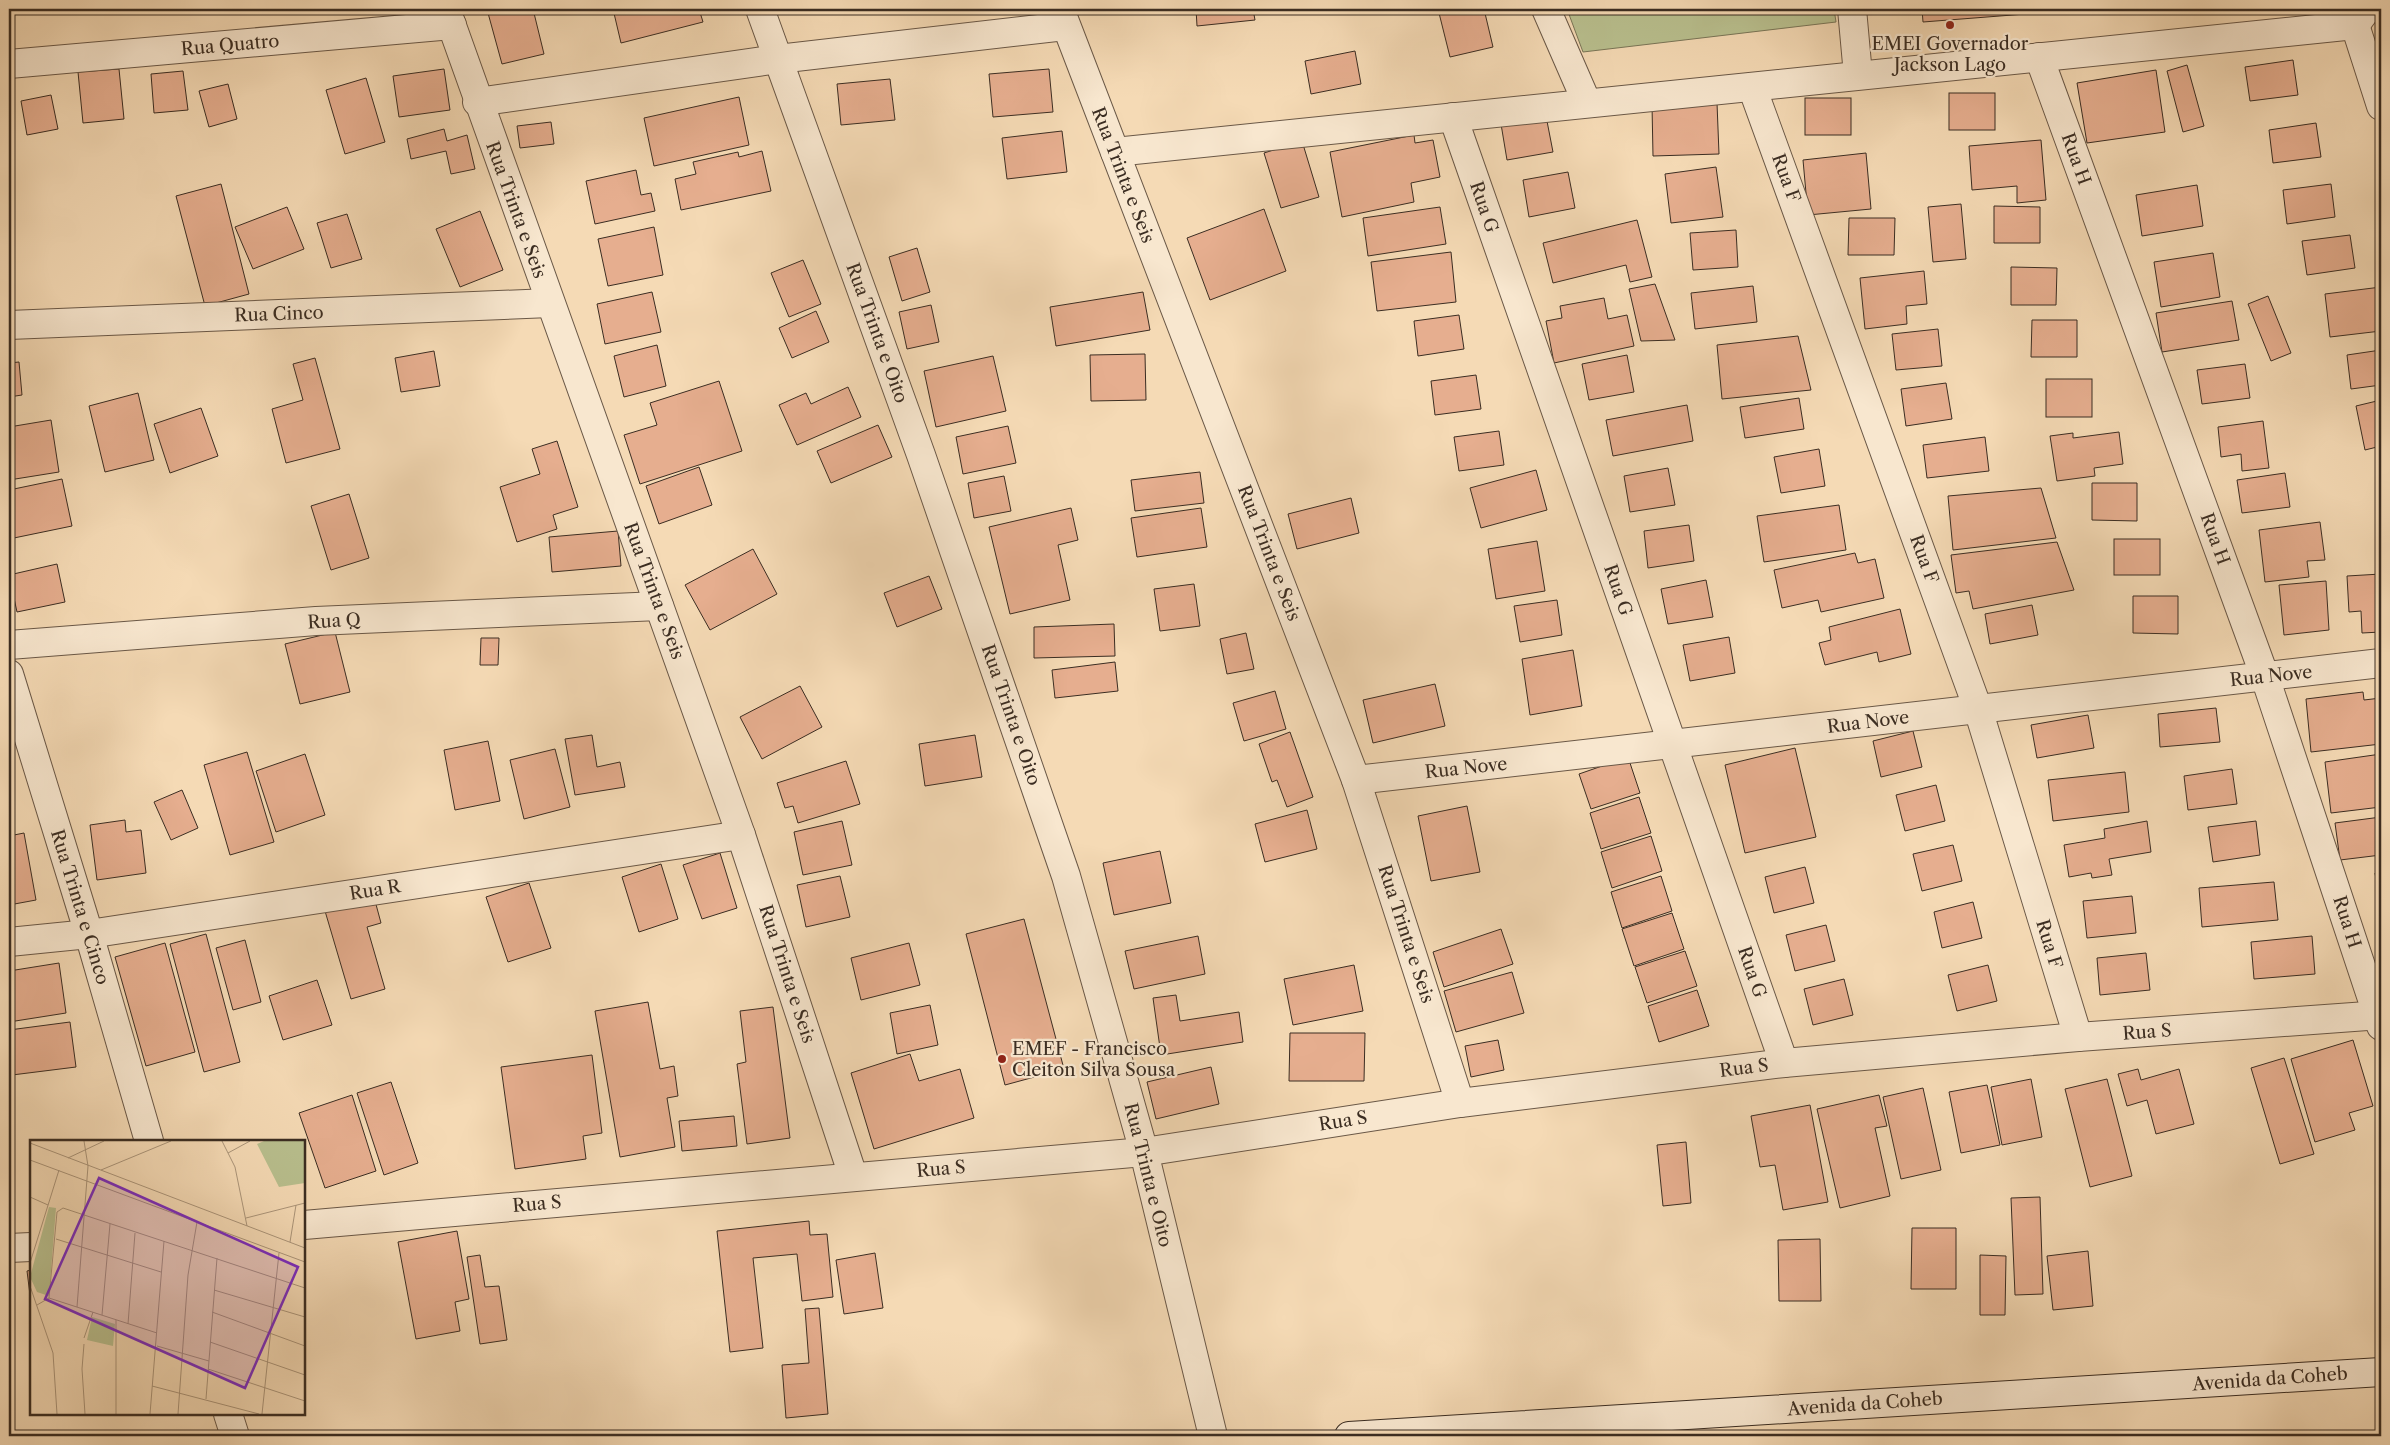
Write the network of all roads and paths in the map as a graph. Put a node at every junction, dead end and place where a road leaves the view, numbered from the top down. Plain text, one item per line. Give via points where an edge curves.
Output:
1 (760, 9) edge
2 (1546, 9) edge
3 (1852, 9) edge
4 (449, 17) edge
5 (2361, 17) edge
6 (1062, 18) edge
7 (2039, 57) junction
8 (778, 59) junction
9 (9, 64) edge
10 (1858, 75) junction
11 (1752, 87) junction
12 (477, 102) junction
13 (1587, 103) junction
14 (2381, 106) edge
15 (1453, 116) junction
16 (1115, 152) junction
17 (550, 304) junction
18 (9, 324) edge
19 (660, 606) junction
20 (9, 644) edge
21 (2381, 663) edge
22 (9, 674) edge
23 (2265, 676) junction
24 (1978, 709) junction
25 (1672, 745) junction
26 (1356, 780) junction
27 (741, 834) junction
28 (89, 934) junction
29 (9, 942) edge
30 (2380, 1019) edge
31 (2078, 1037) junction
32 (1784, 1063) junction
33 (1460, 1103) junction
34 (149, 1140) edge
35 (1144, 1152) junction
36 (853, 1176) junction
37 (305, 1225) edge
38 (30, 1247) edge
39 (9, 1248) edge
40 (2381, 1372) edge
41 (228, 1415) edge
42 (235, 1436) edge
43 (1213, 1436) edge
44 (1349, 1436) edge

1 - 8 street, Rua Trinta e Oito
2 - 13 street
3 - 10 street
4 - 9 street, Rua Quatro
4 - 12 street, Rua Trinta e Seis
5 - 7 street
5 - 14 street
6 - 8 street
6 - 16 street, Rua Trinta e Seis
7 - 10 street
7 - 23 street, Rua H
8 - 12 street
8 - 35 street, Rua Trinta e Oito via 921,456 1066,876
10 - 11 street
11 - 13 street
11 - 24 street, Rua F
12 - 17 street, Rua Trinta e Seis
13 - 15 street
15 - 16 street
15 - 25 street, Rua G
16 - 26 street, Rua Trinta e Seis
17 - 18 street, Rua Cinco
17 - 19 street, Rua Trinta e Seis
19 - 20 street, Rua Q via 316,621
19 - 27 street, Rua Trinta e Seis
21 - 23 street, Rua Nove
22 - 28 street, Rua Trinta e Cinco
23 - 24 street, Rua Nove
23 - 30 street, Rua H
24 - 25 street, Rua Nove
24 - 31 street, Rua F
25 - 26 street, Rua Nove
25 - 32 street, Rua G
26 - 33 street, Rua Trinta e Seis
27 - 28 street, Rua R
27 - 36 street, Rua Trinta e Seis
28 - 29 street, Rua R
28 - 34 street, Rua Trinta e Cinco
30 - 31 street, Rua S
31 - 32 street, Rua S
32 - 33 street, Rua S
33 - 35 street, Rua S
35 - 36 street, Rua S
35 - 43 street, Rua Trinta e Oito
36 - 37 street, Rua S
38 - 39 street
40 - 44 street, Avenida da Coheb
41 - 42 street

